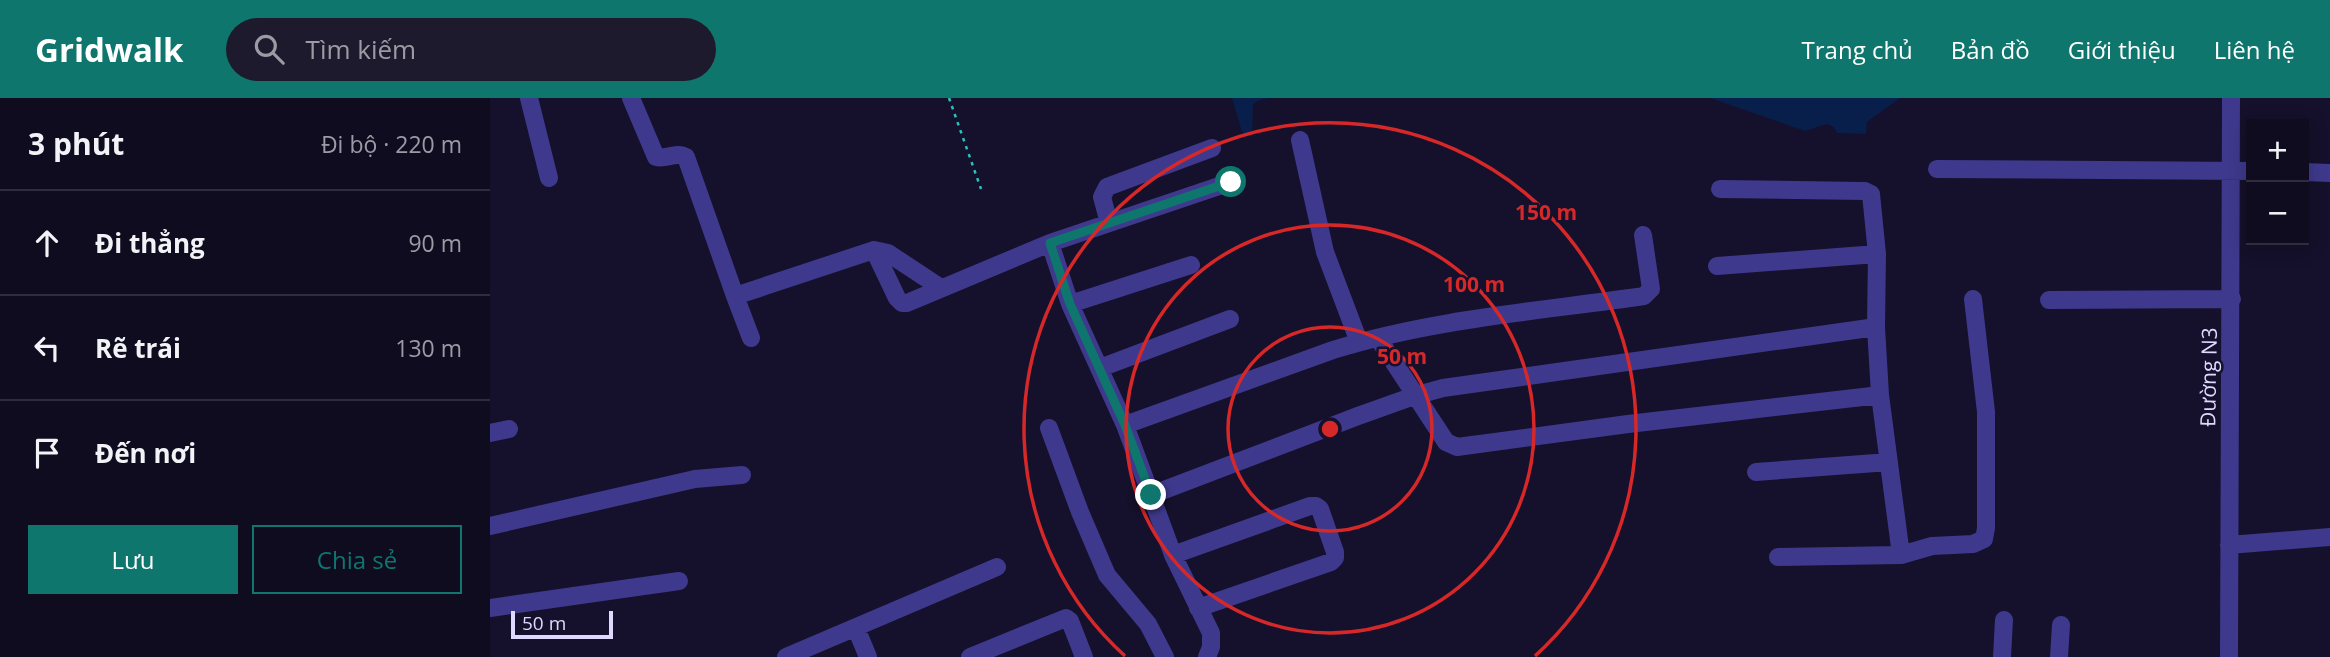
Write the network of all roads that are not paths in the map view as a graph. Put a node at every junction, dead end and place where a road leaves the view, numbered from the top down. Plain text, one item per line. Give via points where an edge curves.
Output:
1 (528, 98) edge
2 (631, 98) edge
3 (2231, 98) edge
4 (1300, 140) dead end
5 (1212, 148) dead end
6 (1937, 169) dead end
7 (2231, 170) junction
8 (2246, 171) edge
9 (2309, 172) edge
10 (2330, 173) edge
11 (549, 178) dead end
12 (1231, 182) dead end
13 (1720, 189) dead end
14 (1110, 223) junction
15 (1643, 235) dead end
16 (1050, 243) junction
17 (874, 250) junction
18 (1877, 254) junction
19 (1191, 265) dead end
20 (1717, 266) dead end
21 (949, 285) junction
22 (735, 296) junction
23 (1973, 299) dead end
24 (2232, 299) junction
25 (2049, 300) dead end
26 (1070, 304) junction
27 (1230, 319) dead end
28 (1876, 327) junction
29 (751, 338) dead end
30 (1378, 338) junction
31 (1355, 343) junction
32 (1100, 368) junction
33 (1880, 395) junction
34 (1413, 396) junction
35 (1125, 425) junction
36 (1049, 428) dead end
37 (509, 429) dead end
38 (490, 433) edge
39 (1889, 462) junction
40 (1756, 472) dead end
41 (742, 475) dead end
42 (1151, 495) junction
43 (490, 526) edge
44 (2330, 537) edge
45 (2229, 545) junction
46 (1173, 555) junction
47 (1901, 555) junction
48 (1778, 557) dead end
49 (997, 567) dead end
50 (679, 580) dead end
51 (490, 608) edge
52 (1198, 608) junction
53 (2004, 620) dead end
54 (2061, 625) dead end
55 (856, 628) junction
56 (1001, 651) edge
57 (792, 656) edge
58 (868, 657) edge
59 (970, 657) edge
60 (1084, 657) edge
61 (1165, 657) edge
62 (1207, 657) edge
63 (2002, 657) edge
64 (2059, 657) edge
65 (2229, 657) edge

1 - 11 street
2 - 22 street via 656,156 686,157
3 - 7 street, Đường N3
4 - 31 street via 1325,252
5 - 14 street via 1107,187 1102,197
6 - 7 street
7 - 8 street
7 - 24 street, Đường N3
9 - 10 street
12 - 14 street
13 - 18 street via 1865,191 1873,203
14 - 16 street
15 - 30 street via 1651,289 1644,296
16 - 21 street
16 - 26 street
17 - 21 street
17 - 21 street via 902,303
17 - 22 street
18 - 20 street
18 - 28 street
19 - 26 street
22 - 29 street
23 - 47 street via 1986,412 1984,539
24 - 25 street
24 - 45 street, Đường N3
26 - 32 street
27 - 32 street
28 - 33 street
28 - 34 street via 1583,367
30 - 31 street
30 - 34 street
31 - 35 street
32 - 35 street
33 - 34 street via 1457,447 1446,442
33 - 39 street
34 - 42 street
35 - 42 street
36 - 61 street via 1107,575 1148,624
37 - 38 street
39 - 40 street
39 - 47 street
41 - 43 street via 695,480
42 - 46 street
44 - 45 street
45 - 65 street, Đường N3
46 - 52 street
46 - 52 street via 1310,506 1320,509 1335,552 1331,562
47 - 48 street
49 - 55 street
50 - 51 street
52 - 62 street via 1211,633
53 - 63 street
54 - 64 street
55 - 57 street
55 - 58 street
56 - 59 street
56 - 60 street via 1066,618

